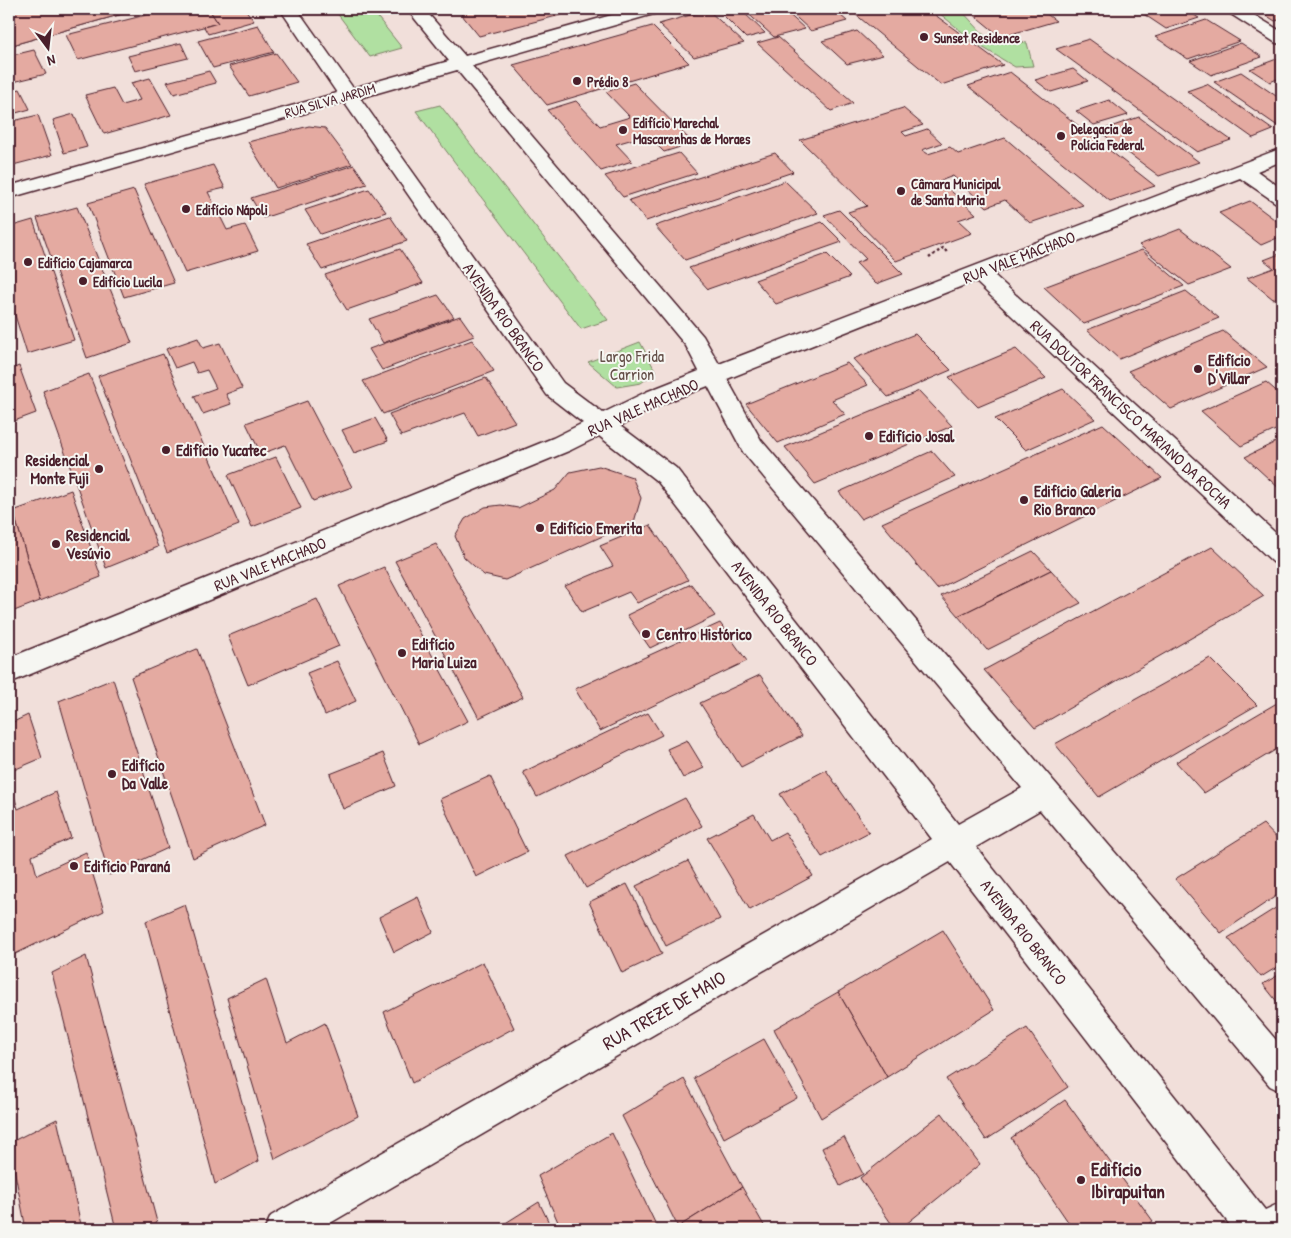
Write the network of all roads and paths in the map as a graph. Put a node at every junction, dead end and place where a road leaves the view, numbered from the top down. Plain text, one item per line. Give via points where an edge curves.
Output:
1 (288, 9) edge
2 (415, 9) edge
3 (651, 9) edge
4 (1232, 9) edge
5 (1282, 39) edge
6 (461, 63) junction
7 (348, 95) junction
8 (1282, 154) edge
9 (1242, 170) junction
10 (9, 192) edge
11 (1282, 198) edge
12 (979, 273) junction
13 (714, 376) junction
14 (601, 425) junction
15 (1282, 555) edge
16 (9, 671) edge
17 (1044, 791) junction
18 (954, 843) junction
19 (1282, 1074) edge
20 (1282, 1221) edge
21 (284, 1229) edge
22 (1256, 1229) edge
23 (1272, 1229) edge

1 - 7 street, AVENIDA RIO BRANCO
2 - 6 street
3 - 6 street, RUA SILVA JARDIM
4 - 5 street
6 - 7 street, RUA SILVA JARDIM
6 - 13 street via 695,342
7 - 10 street, RUA SILVA JARDIM
7 - 14 street, AVENIDA RIO BRANCO via 555,389
8 - 9 street, RUA VALE MACHADO
9 - 11 street
9 - 12 street, RUA VALE MACHADO
12 - 13 street, RUA VALE MACHADO
12 - 15 street, RUA DOUTOR FRANCISCO MARIANO DA ROCHA
13 - 14 street, RUA VALE MACHADO via 654,398
13 - 17 street via 752,446
14 - 16 street, RUA VALE MACHADO via 562,444
14 - 18 street, AVENIDA RIO BRANCO via 667,475
17 - 18 street, RUA TREZE DE MAIO
17 - 19 street
18 - 21 street, RUA TREZE DE MAIO
18 - 22 street, AVENIDA RIO BRANCO
20 - 23 street

